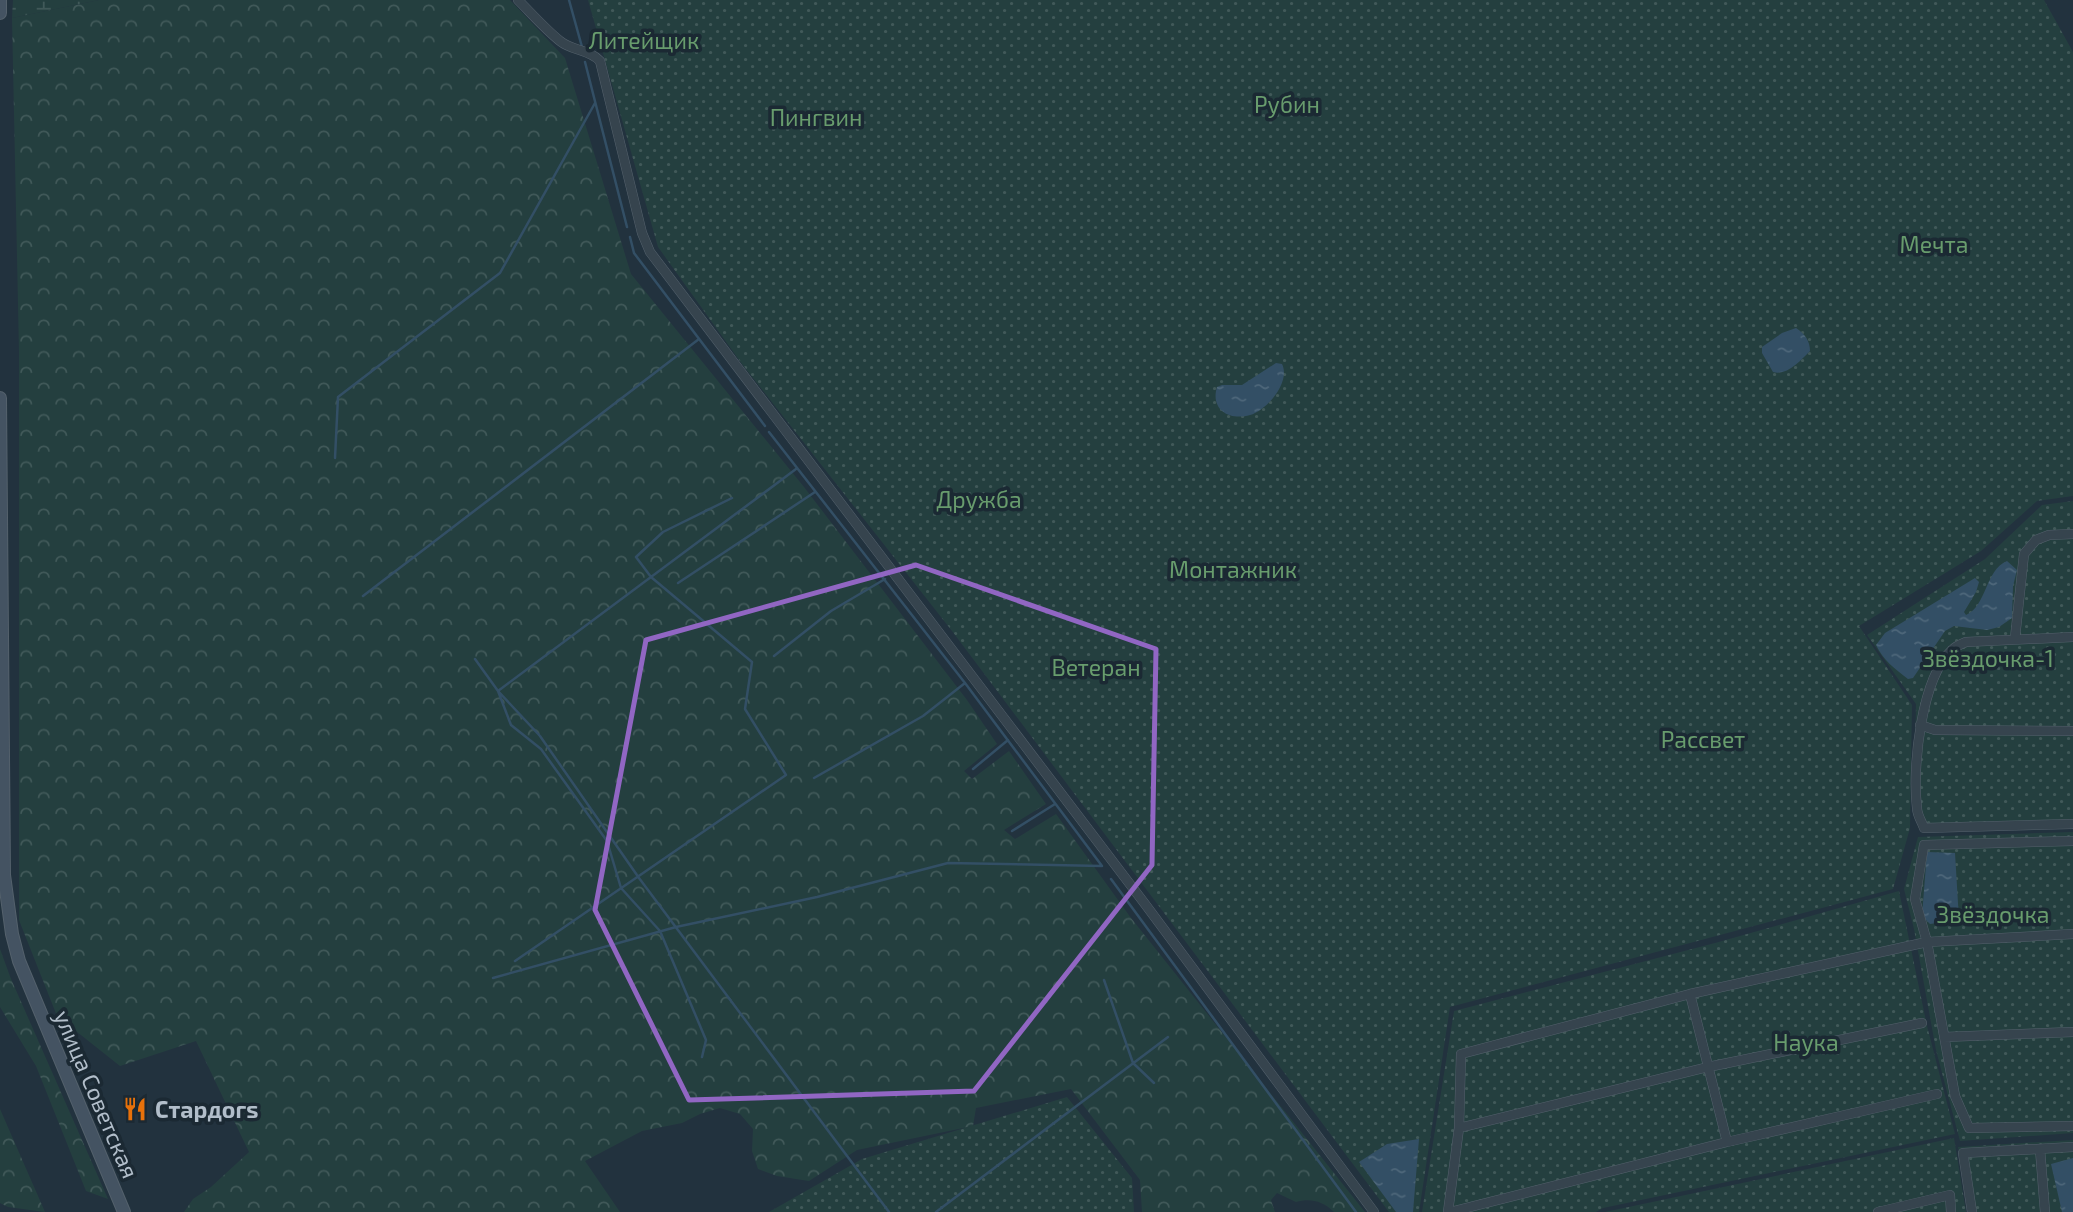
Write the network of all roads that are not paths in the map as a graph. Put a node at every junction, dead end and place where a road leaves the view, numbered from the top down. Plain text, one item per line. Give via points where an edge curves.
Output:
1 (0, 0) edge
2 (518, 0) edge
3 (0, 13) edge
4 (0, 398) edge
5 (2073, 534) edge
6 (2073, 637) edge
7 (2015, 638) junction
8 (1920, 725) junction
9 (2073, 731) edge
10 (2073, 824) edge
11 (2073, 841) edge
12 (2073, 934) edge
13 (1927, 942) junction
14 (1690, 994) junction
15 (1922, 1023) dead end
16 (2073, 1032) edge
17 (1944, 1037) junction
18 (1708, 1067) junction
19 (1937, 1094) dead end
20 (2073, 1126) edge
21 (1459, 1128) junction
22 (1727, 1142) junction
23 (2073, 1147) edge
24 (2040, 1149) junction
25 (124, 1212) edge
26 (1374, 1212) edge
27 (1449, 1212) edge
28 (1878, 1212) edge
29 (1951, 1212) edge
30 (1972, 1212) edge
31 (2045, 1212) edge

1 - 3 street
2 - 26 street via 561,41 593,53 600,61 642,233 661,269
4 - 25 street, улица Советская via 4,875 12,934 19,961
5 - 7 street via 2036,540 2024,554
6 - 7 street
7 - 8 street via 1966,642 1952,650 1930,689
8 - 9 street via 1935,730
8 - 10 street via 1917,810 1924,828
11 - 13 street via 1924,845 1915,899
12 - 13 street
13 - 14 street
13 - 17 street
14 - 18 street
14 - 21 street via 1461,1054
15 - 18 street
16 - 17 street
17 - 20 street via 1955,1096 1969,1128
18 - 21 street
18 - 22 street
19 - 22 street
21 - 27 street
22 - 27 street
23 - 24 street
24 - 30 street via 1963,1153
24 - 31 street
28 - 29 street via 1950,1195

